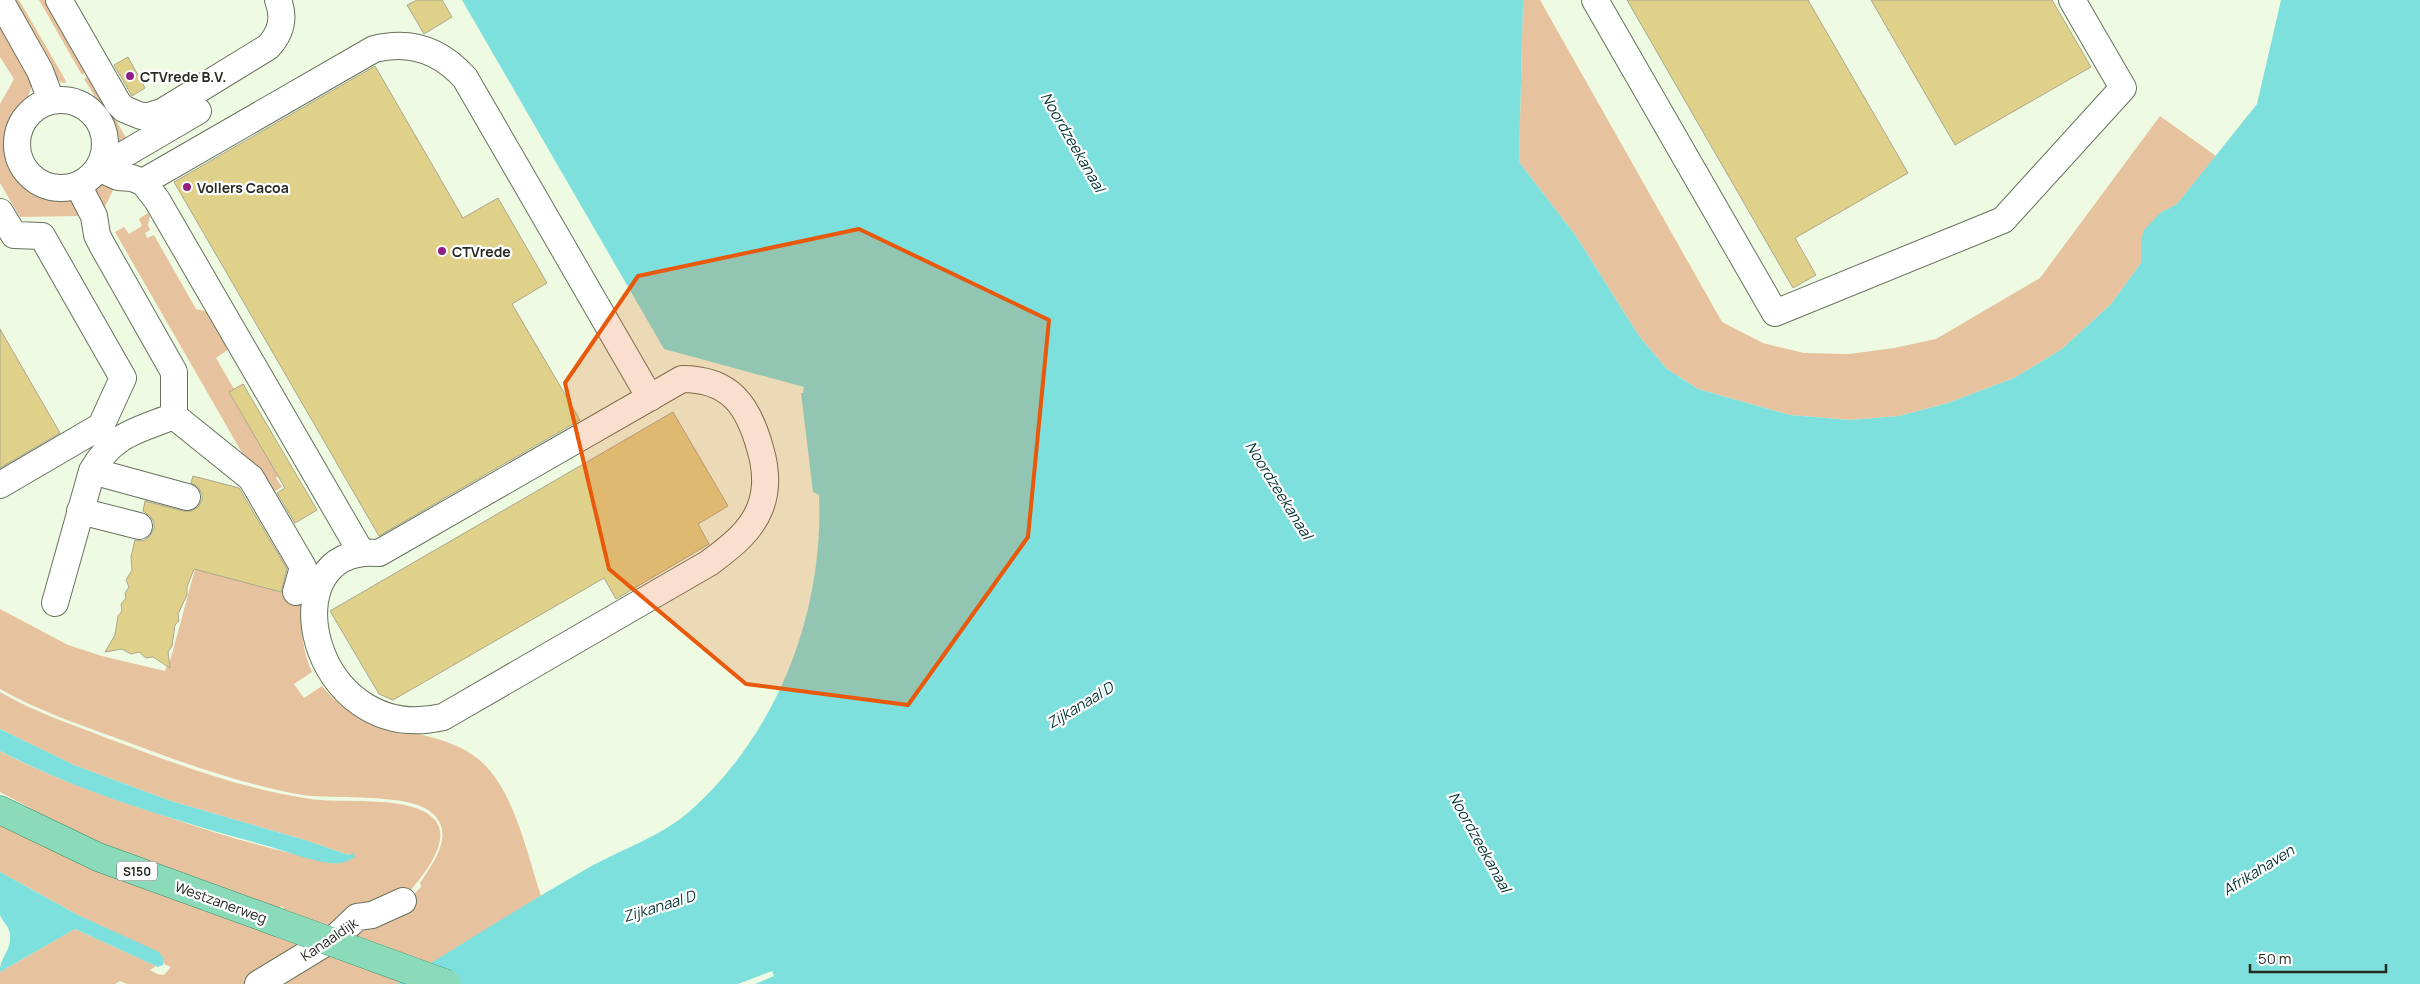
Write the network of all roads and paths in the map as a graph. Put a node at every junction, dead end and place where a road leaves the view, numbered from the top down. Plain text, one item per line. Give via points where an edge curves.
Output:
1 (0, 0) edge
2 (58, 0) edge
3 (278, 0) edge
4 (291, 0) edge
5 (1595, 0) edge
6 (2072, 0) edge
7 (51, 100) junction
8 (101, 162) junction
9 (143, 182) junction
10 (78, 185) junction
11 (0, 212) edge
12 (650, 398) junction
13 (174, 416) junction
14 (0, 485) edge
15 (88, 485) junction
16 (189, 490) dead end
17 (142, 515) dead end
18 (361, 552) junction
19 (296, 592) dead end
20 (55, 602) dead end
21 (0, 810) edge
22 (403, 902) dead end
23 (258, 984) edge
24 (447, 984) edge

1 - 7 street via 40,71
2 - 3 street via 118,103 132,114 149,116 182,100 268,47 280,27 282,17
4 - 8 street via 297,15 296,35 281,56 189,117 123,155
5 - 6 street via 1775,312 2004,220 2123,88
7 - 8 street via 72,100 92,112 104,132
7 - 10 street via 33,108 22,122 16,138 18,156 30,176 44,185 61,188
8 - 9 street via 118,178
8 - 10 street via 88,179
9 - 12 street via 374,49 401,45 432,51 465,78
9 - 18 street via 157,200
10 - 13 street via 94,216 96,235 174,372
11 - 14 street via 14,235 42,236 123,378 100,426
12 - 18 street via 379,553
12 - 18 street via 682,380 694,379 721,388 744,407 755,431 765,469 764,496 755,519 730,547 709,563 444,717 403,720 374,712 348,693 329,668 315,636 316,596 326,574 334,566 342,559
13 - 15 street via 127,434 108,447
13 - 19 street via 251,478 303,567
15 - 16 street
15 - 17 street
15 - 20 street
21 - 24 main road, Westzanerweg / S150, bridge via 98,857
22 - 23 street, Kanaaldijk via 372,915 358,917 337,936

